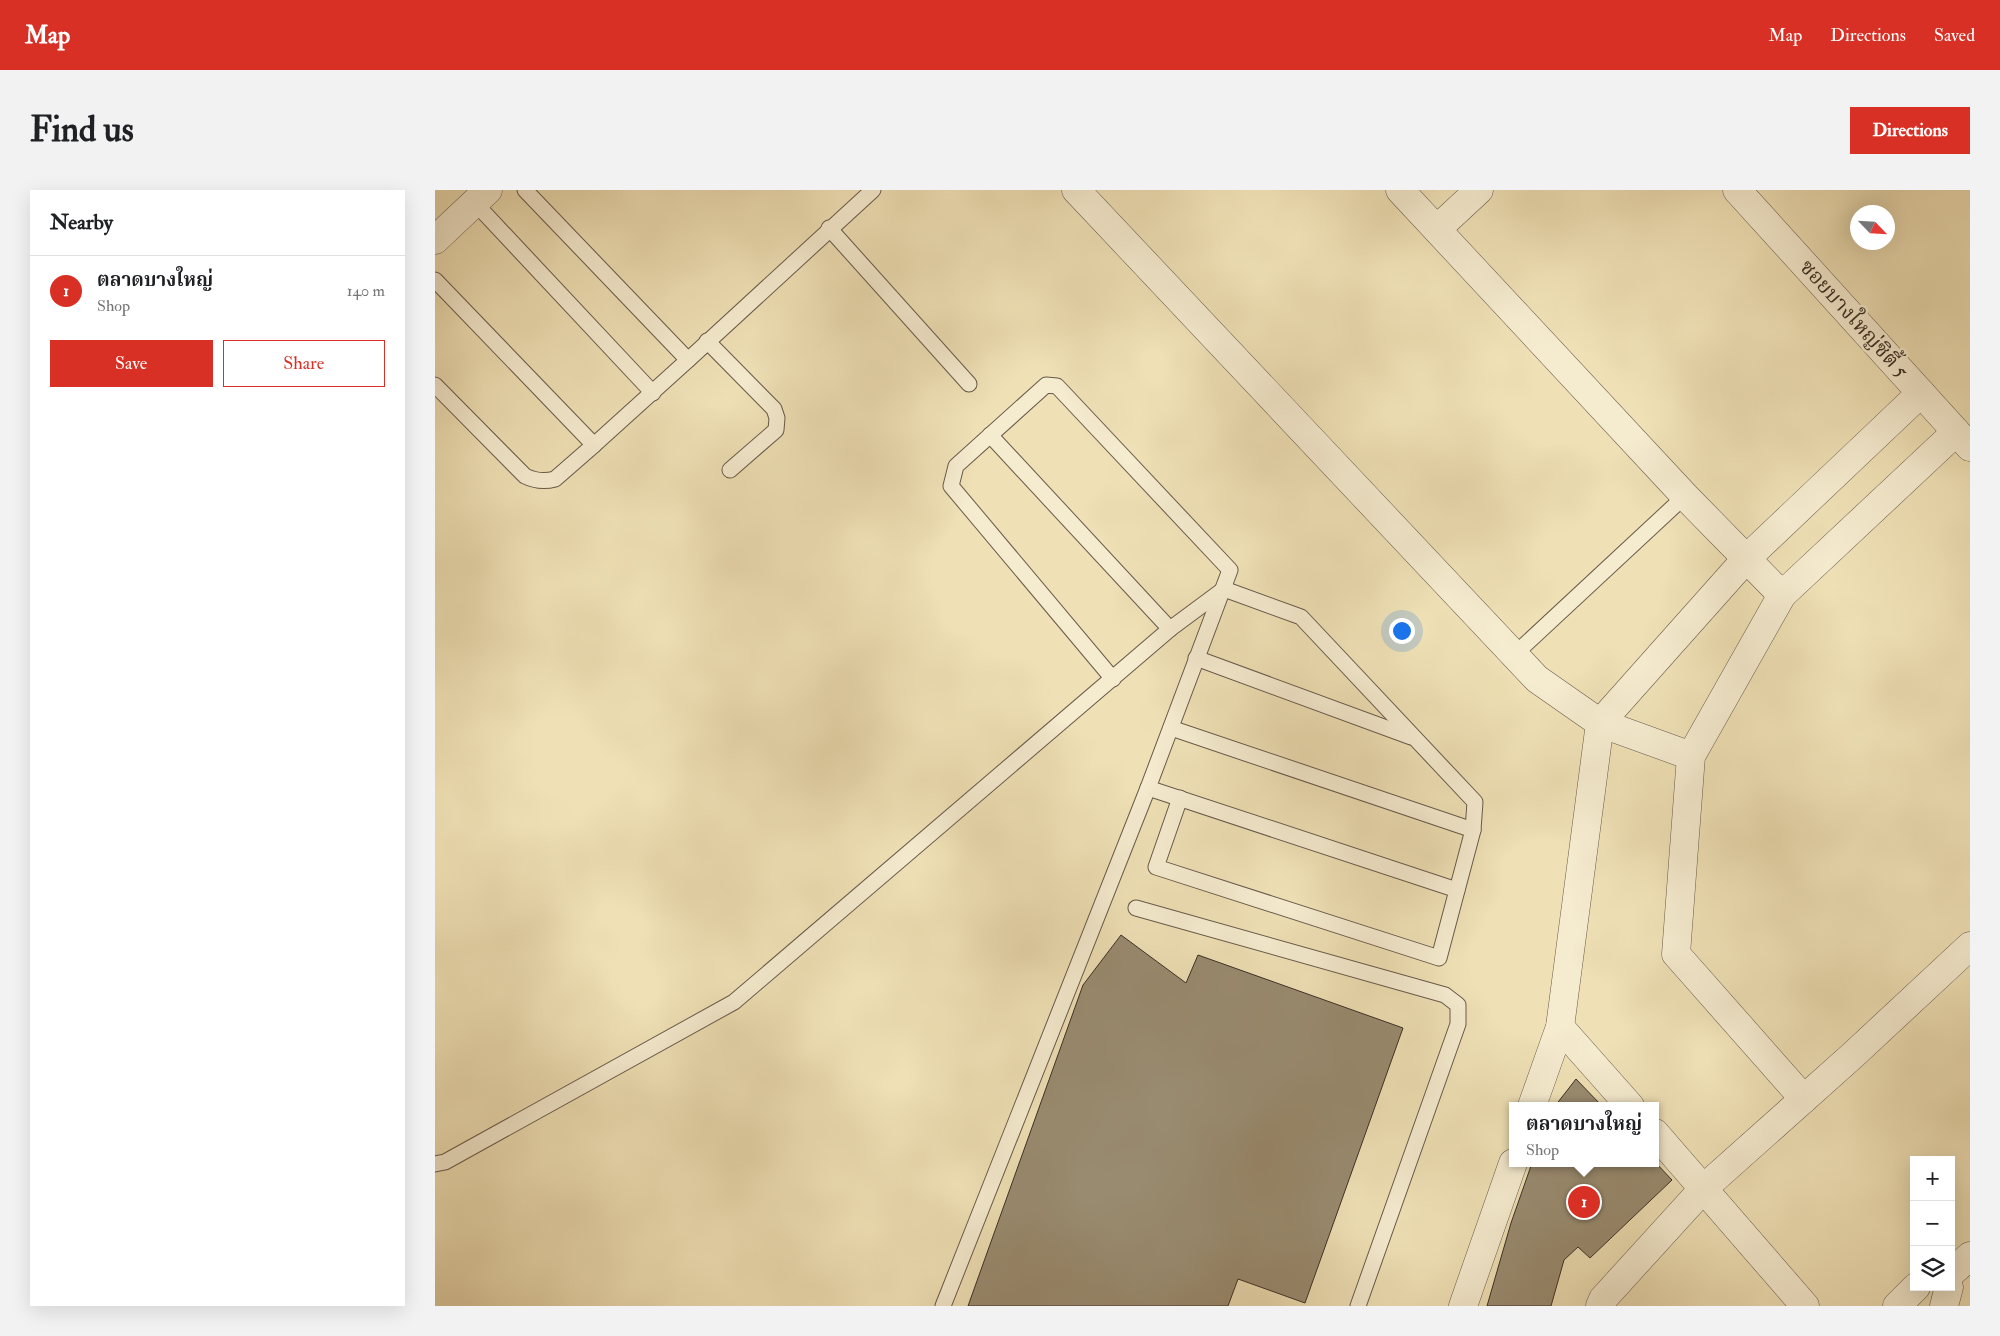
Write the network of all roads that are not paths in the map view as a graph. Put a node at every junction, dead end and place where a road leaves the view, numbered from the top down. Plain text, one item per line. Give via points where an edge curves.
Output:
1 (525, 190) edge
2 (873, 190) edge
3 (1076, 190) edge
4 (1400, 190) edge
5 (1479, 190) edge
6 (1742, 192) edge
7 (482, 196) edge
8 (829, 228) junction
9 (1437, 229) junction
10 (435, 240) edge
11 (435, 280) edge
12 (707, 342) junction
13 (688, 360) junction
14 (969, 384) dead end
15 (435, 385) edge
16 (653, 393) junction
17 (1921, 393) junction
18 (990, 435) junction
19 (1963, 440) edge
20 (594, 445) junction
21 (730, 470) dead end
22 (1685, 496) junction
23 (1746, 559) junction
24 (1224, 589) junction
25 (1782, 595) junction
26 (1170, 629) junction
27 (1514, 655) junction
28 (1196, 658) junction
29 (1113, 679) junction
30 (1600, 723) junction
31 (1171, 728) junction
32 (1415, 738) junction
33 (1691, 756) junction
34 (1148, 788) junction
35 (1181, 798) junction
36 (1473, 830) junction
37 (1457, 890) junction
38 (1136, 908) dead end
39 (1970, 946) edge
40 (1560, 1027) junction
41 (1804, 1099) junction
42 (1534, 1102) edge
43 (1626, 1102) edge
44 (1659, 1137) edge
45 (435, 1164) edge
46 (1512, 1167) edge
47 (1704, 1188) junction
48 (1912, 1291) edge
49 (1949, 1291) edge
50 (943, 1306) edge
51 (1357, 1306) edge
52 (1463, 1306) edge
53 (1600, 1306) edge
54 (1805, 1306) edge
55 (1897, 1306) edge
56 (1944, 1306) edge

1 - 13 lane
2 - 8 lane
3 - 27 street
4 - 9 street
5 - 9 street
6 - 17 street, ซอยบางใหญ่ซิตี้ 5
7 - 10 street
7 - 16 lane
8 - 12 lane
8 - 14 lane
9 - 22 street
11 - 20 lane
12 - 13 lane
12 - 21 lane via 774,409 777,418 776,430
13 - 16 lane
15 - 20 lane via 532,480 555,479
16 - 20 lane
17 - 19 street, ซอยบางใหญ่ซิตี้ 5
17 - 23 street
18 - 24 lane via 1046,385 1057,386 1230,570
18 - 26 lane
18 - 29 lane via 956,466 951,486
19 - 25 street
22 - 23 street
22 - 27 lane
23 - 25 street
23 - 30 street
24 - 26 lane
24 - 28 lane
24 - 32 lane via 1301,617
25 - 33 street
26 - 29 lane
27 - 30 street via 1537,679
28 - 31 lane
28 - 32 lane
29 - 45 lane via 734,1002 445,1162
30 - 33 street
30 - 40 street
31 - 34 lane
31 - 36 lane
32 - 36 lane via 1475,802
33 - 41 street via 1676,954
34 - 35 lane
34 - 50 lane
35 - 37 lane
35 - 37 lane via 1156,867 1439,958
36 - 37 lane
38 - 51 lane via 1445,995 1458,1005 1458,1024
39 - 41 street
40 - 42 street
40 - 43 street
41 - 47 street
44 - 47 street
46 - 52 street
47 - 53 street
47 - 54 street
48 - 55 street
49 - 56 street

